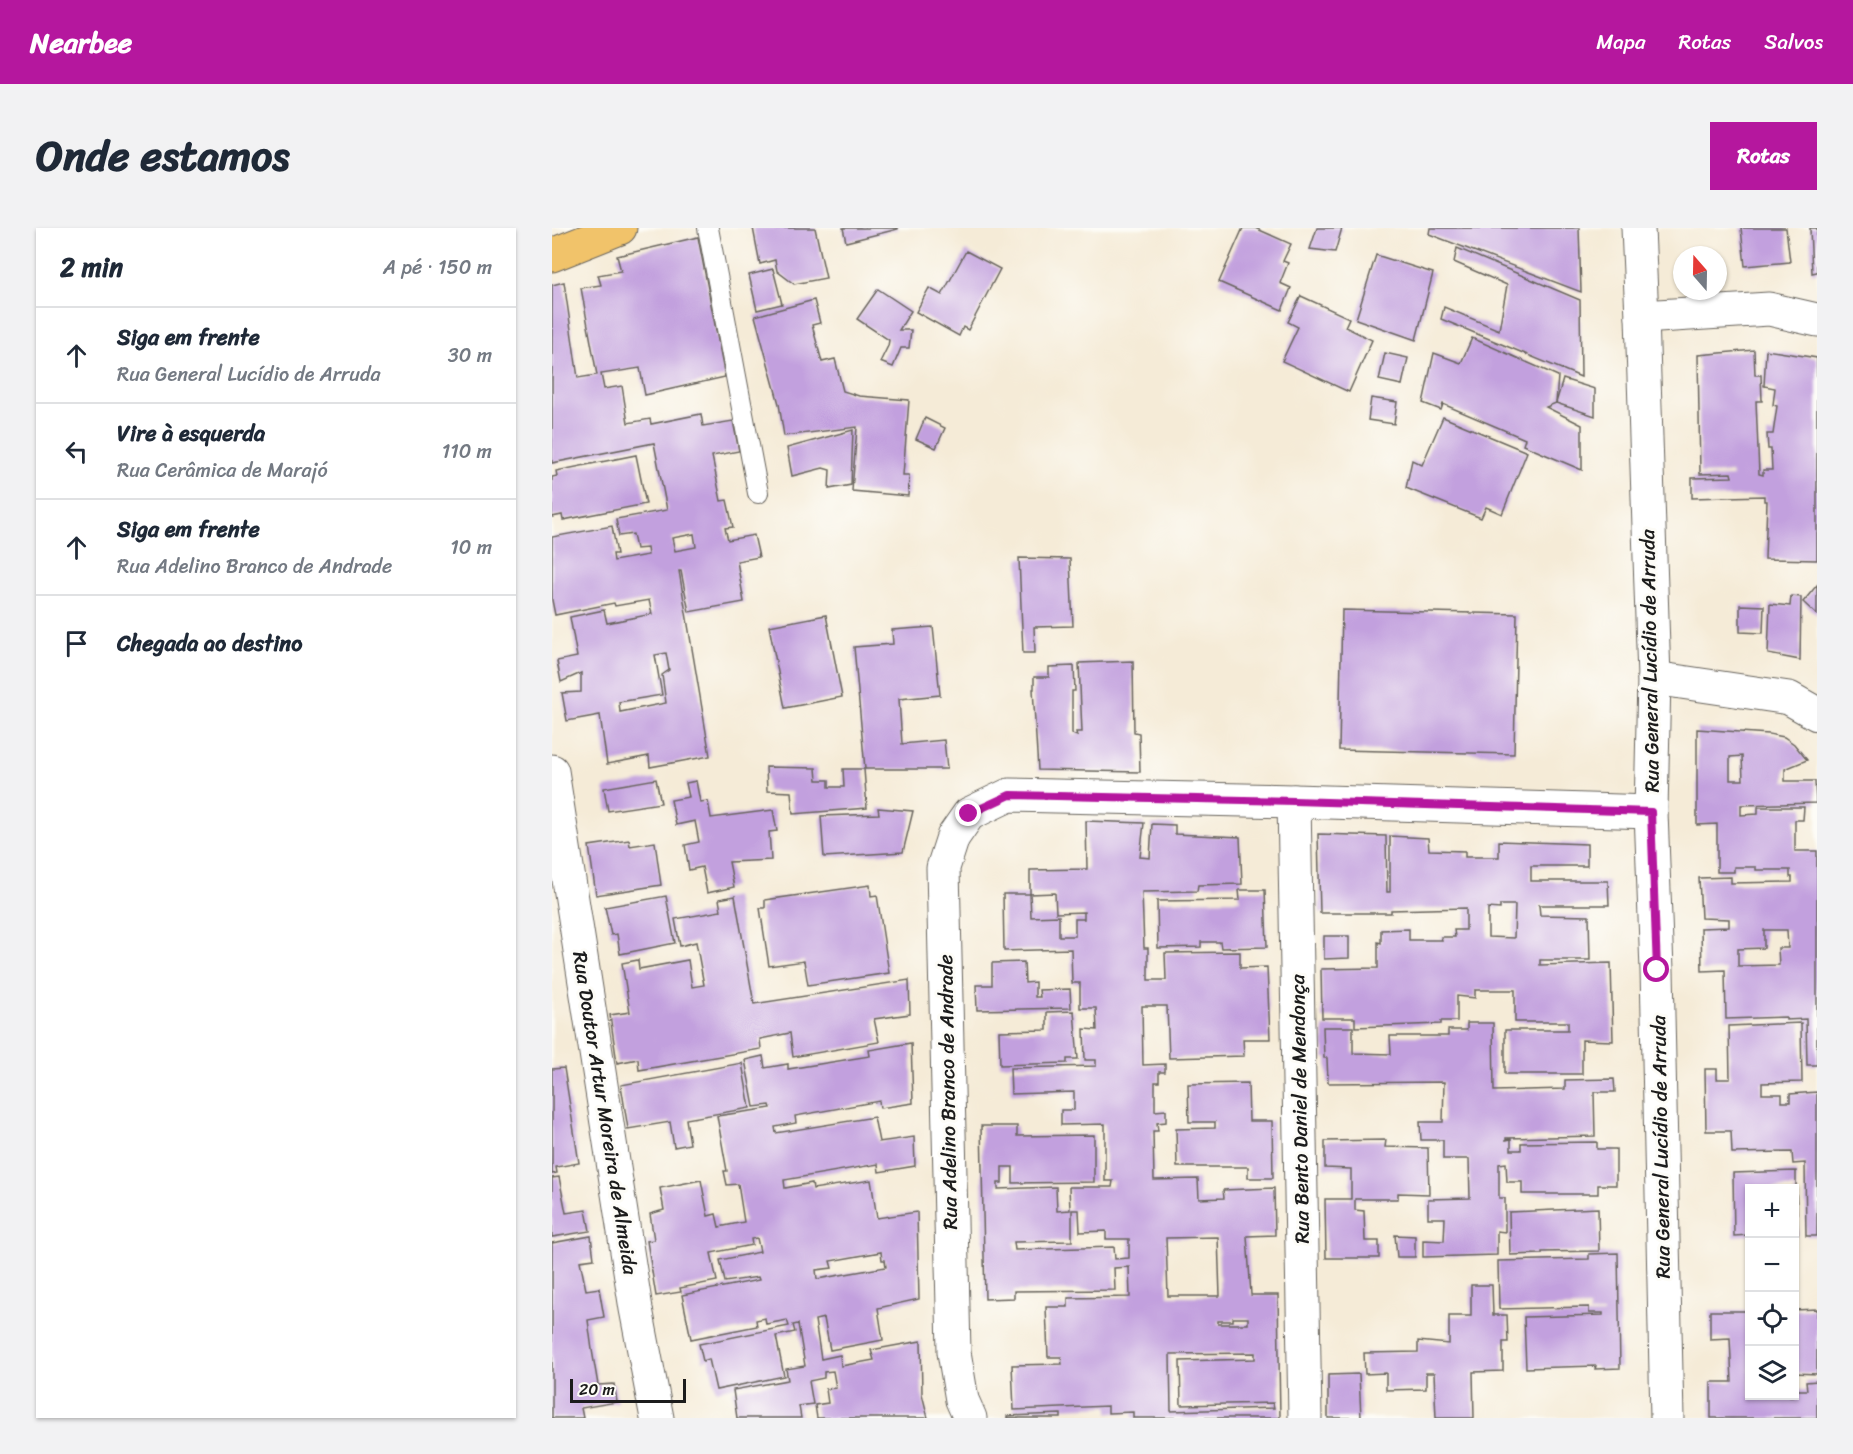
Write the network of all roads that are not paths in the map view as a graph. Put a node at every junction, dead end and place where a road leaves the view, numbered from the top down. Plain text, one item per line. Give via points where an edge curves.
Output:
1 (620, 228) edge
2 (708, 228) edge
3 (1638, 228) edge
4 (552, 255) edge
5 (1642, 317) junction
6 (1817, 320) edge
7 (758, 494) dead end
8 (1654, 678) junction
9 (1817, 714) edge
10 (552, 771) edge
11 (1294, 801) junction
12 (1651, 812) junction
13 (657, 1418) edge
14 (970, 1418) edge
15 (1305, 1418) edge
16 (1667, 1418) edge

1 - 4 main road
2 - 7 lane
3 - 5 street, Rua General Lucídio de Arruda
5 - 6 street via 1769,309
5 - 8 street, Rua General Lucídio de Arruda
8 - 9 street via 1789,698
8 - 12 street, Rua General Lucídio de Arruda
10 - 13 street, Rua Doutor Artur Moreira de Almeida via 636,1309
11 - 12 street
11 - 14 street, Rua Adelino Branco de Andrade via 1010,795 969,814 953,837 942,868 954,1352 962,1400
11 - 15 street, Rua Bento Daniel de Mendonça
12 - 16 street, Rua General Lucídio de Arruda

